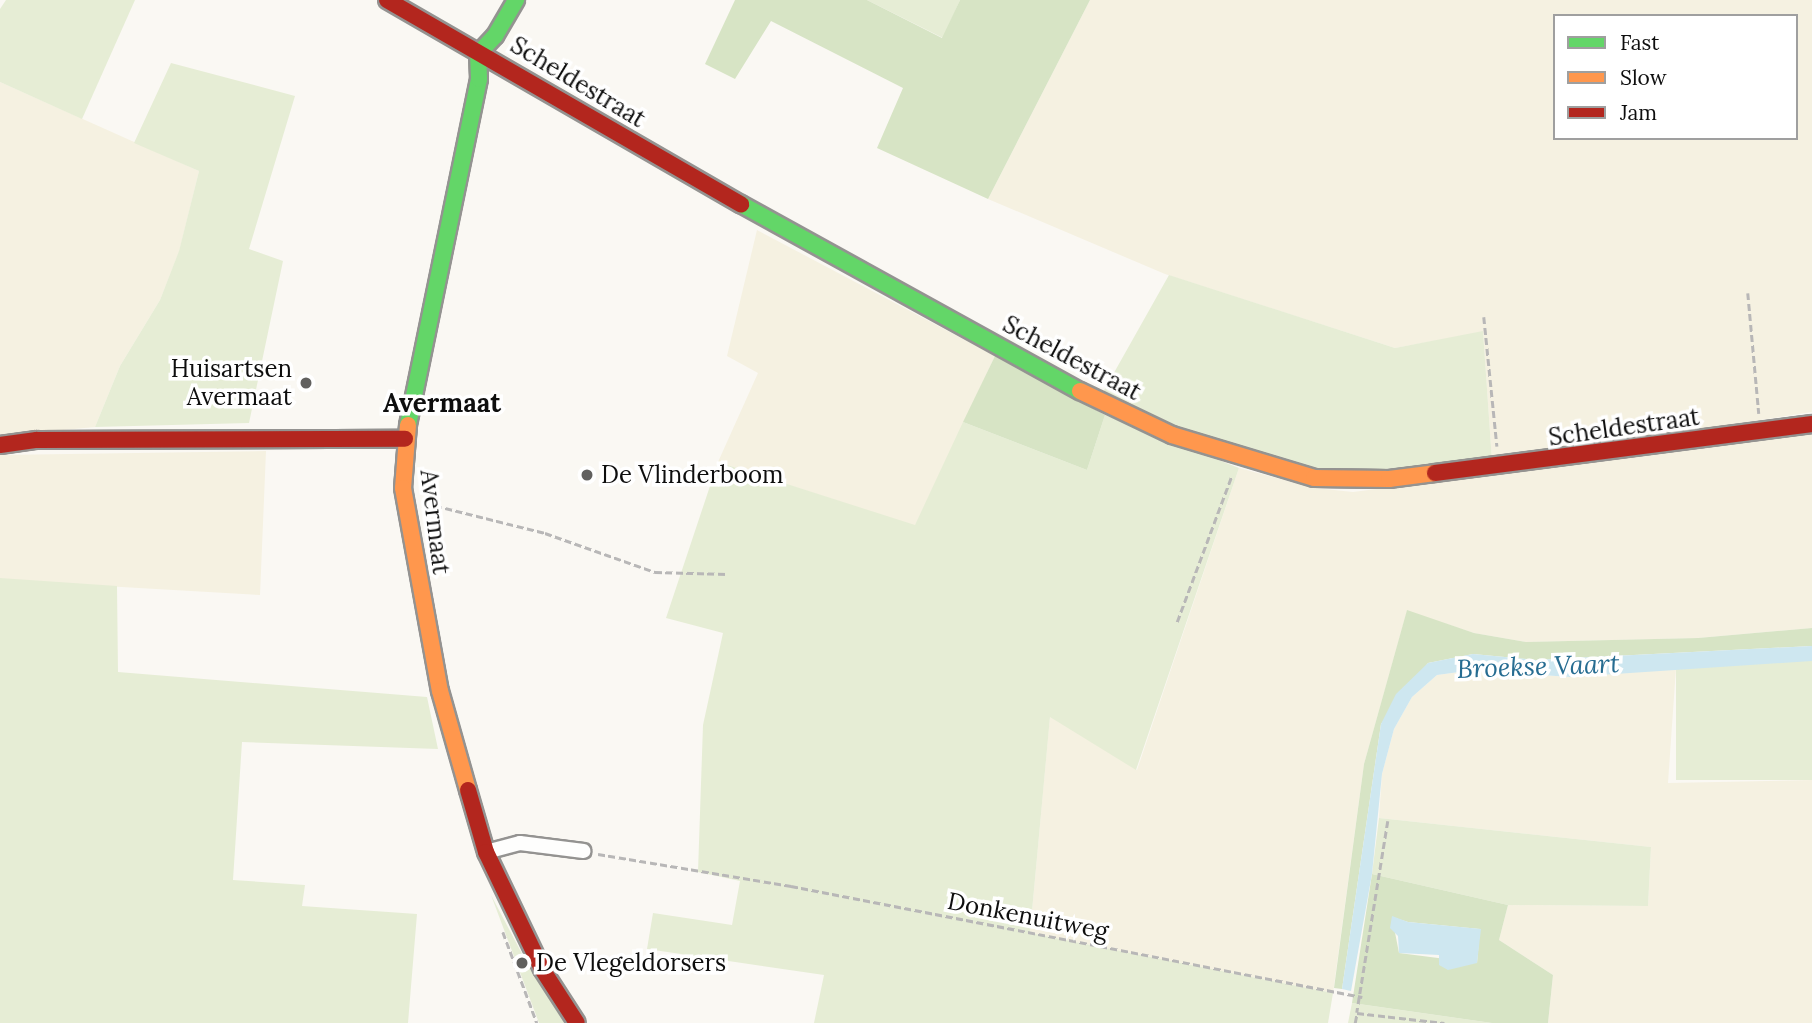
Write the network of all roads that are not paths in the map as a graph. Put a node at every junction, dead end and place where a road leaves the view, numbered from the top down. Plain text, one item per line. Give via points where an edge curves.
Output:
1 (387, 0) edge
2 (516, 0) edge
3 (478, 54) junction
4 (1812, 424) edge
5 (405, 439) junction
6 (0, 446) edge
7 (583, 851) road end
8 (486, 852) junction
9 (577, 1023) edge

1 - 3 street, Scheldestraat via 458,37
2 - 3 street via 495,36
3 - 4 street, Scheldestraat via 491,57 782,228 1101,402 1172,435 1238,457 1314,478 1350,481 1499,467
3 - 5 street, Avermaat via 479,79
5 - 6 street via 37,440
5 - 8 street, Avermaat via 405,498 440,691
7 - 8 street via 520,843
8 - 9 street, Avermaat via 542,969

